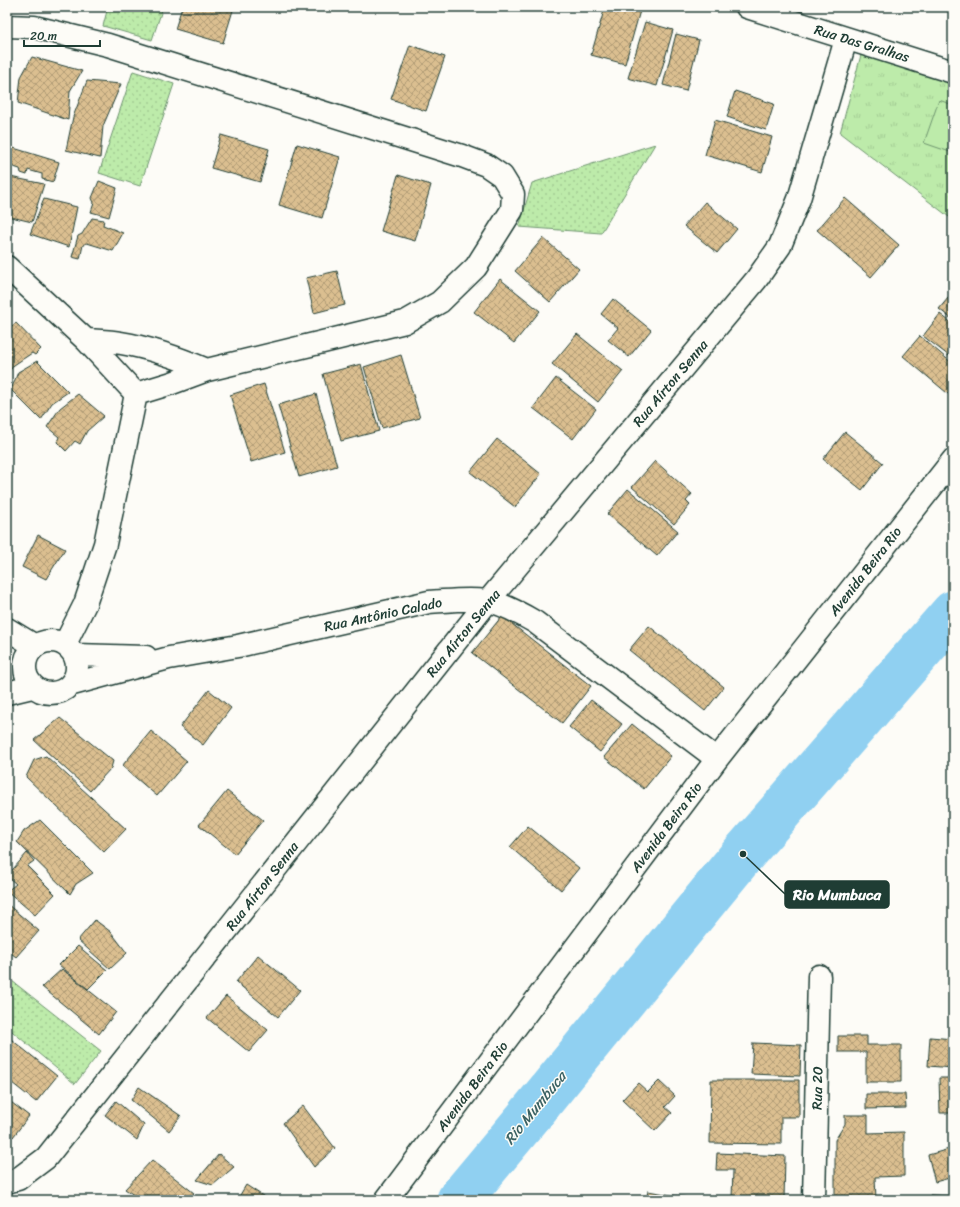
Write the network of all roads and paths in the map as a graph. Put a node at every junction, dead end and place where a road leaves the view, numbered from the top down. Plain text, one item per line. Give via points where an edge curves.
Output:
1 (748, 7) edge
2 (7, 26) edge
3 (846, 39) junction
4 (953, 72) edge
5 (7, 266) edge
6 (86, 340) junction
7 (207, 370) junction
8 (136, 394) junction
9 (953, 460) edge
10 (488, 601) junction
11 (7, 629) edge
12 (7, 633) edge
13 (70, 649) junction
14 (169, 658) junction
15 (30, 666) junction
16 (73, 684) junction
17 (7, 690) edge
18 (7, 693) edge
19 (717, 759) junction
20 (820, 976) dead end
21 (7, 1182) edge
22 (386, 1200) edge
23 (814, 1200) edge

1 - 3 street, Rua Das Gralhas
2 - 7 street via 34,27 108,45 462,156 486,165 502,176 513,194 512,210 476,267 440,302 405,322
3 - 4 street, Rua Das Gralhas
3 - 10 street, Rua Aírton Senna via 799,199 780,246 756,280
5 - 6 street
6 - 7 street via 119,342 152,349
6 - 8 street
7 - 8 street
8 - 13 street via 105,544
9 - 19 street, Avenida Beira Rio
10 - 14 street, Rua Antônio Calado via 429,602 238,646
10 - 19 street, Rua Antônio Calado via 535,622
10 - 21 street, Rua Aírton Senna via 46,1158 18,1179
11 - 15 street
12 - 15 street
13 - 14 street, Rua Antônio Calado
13 - 15 street via 50,640
13 - 16 street via 78,670
14 - 16 street, Rua Antônio Calado
15 - 16 street via 46,694 61,693
15 - 17 street
15 - 18 street
19 - 22 street, Avenida Beira Rio
20 - 23 street, Rua 20

